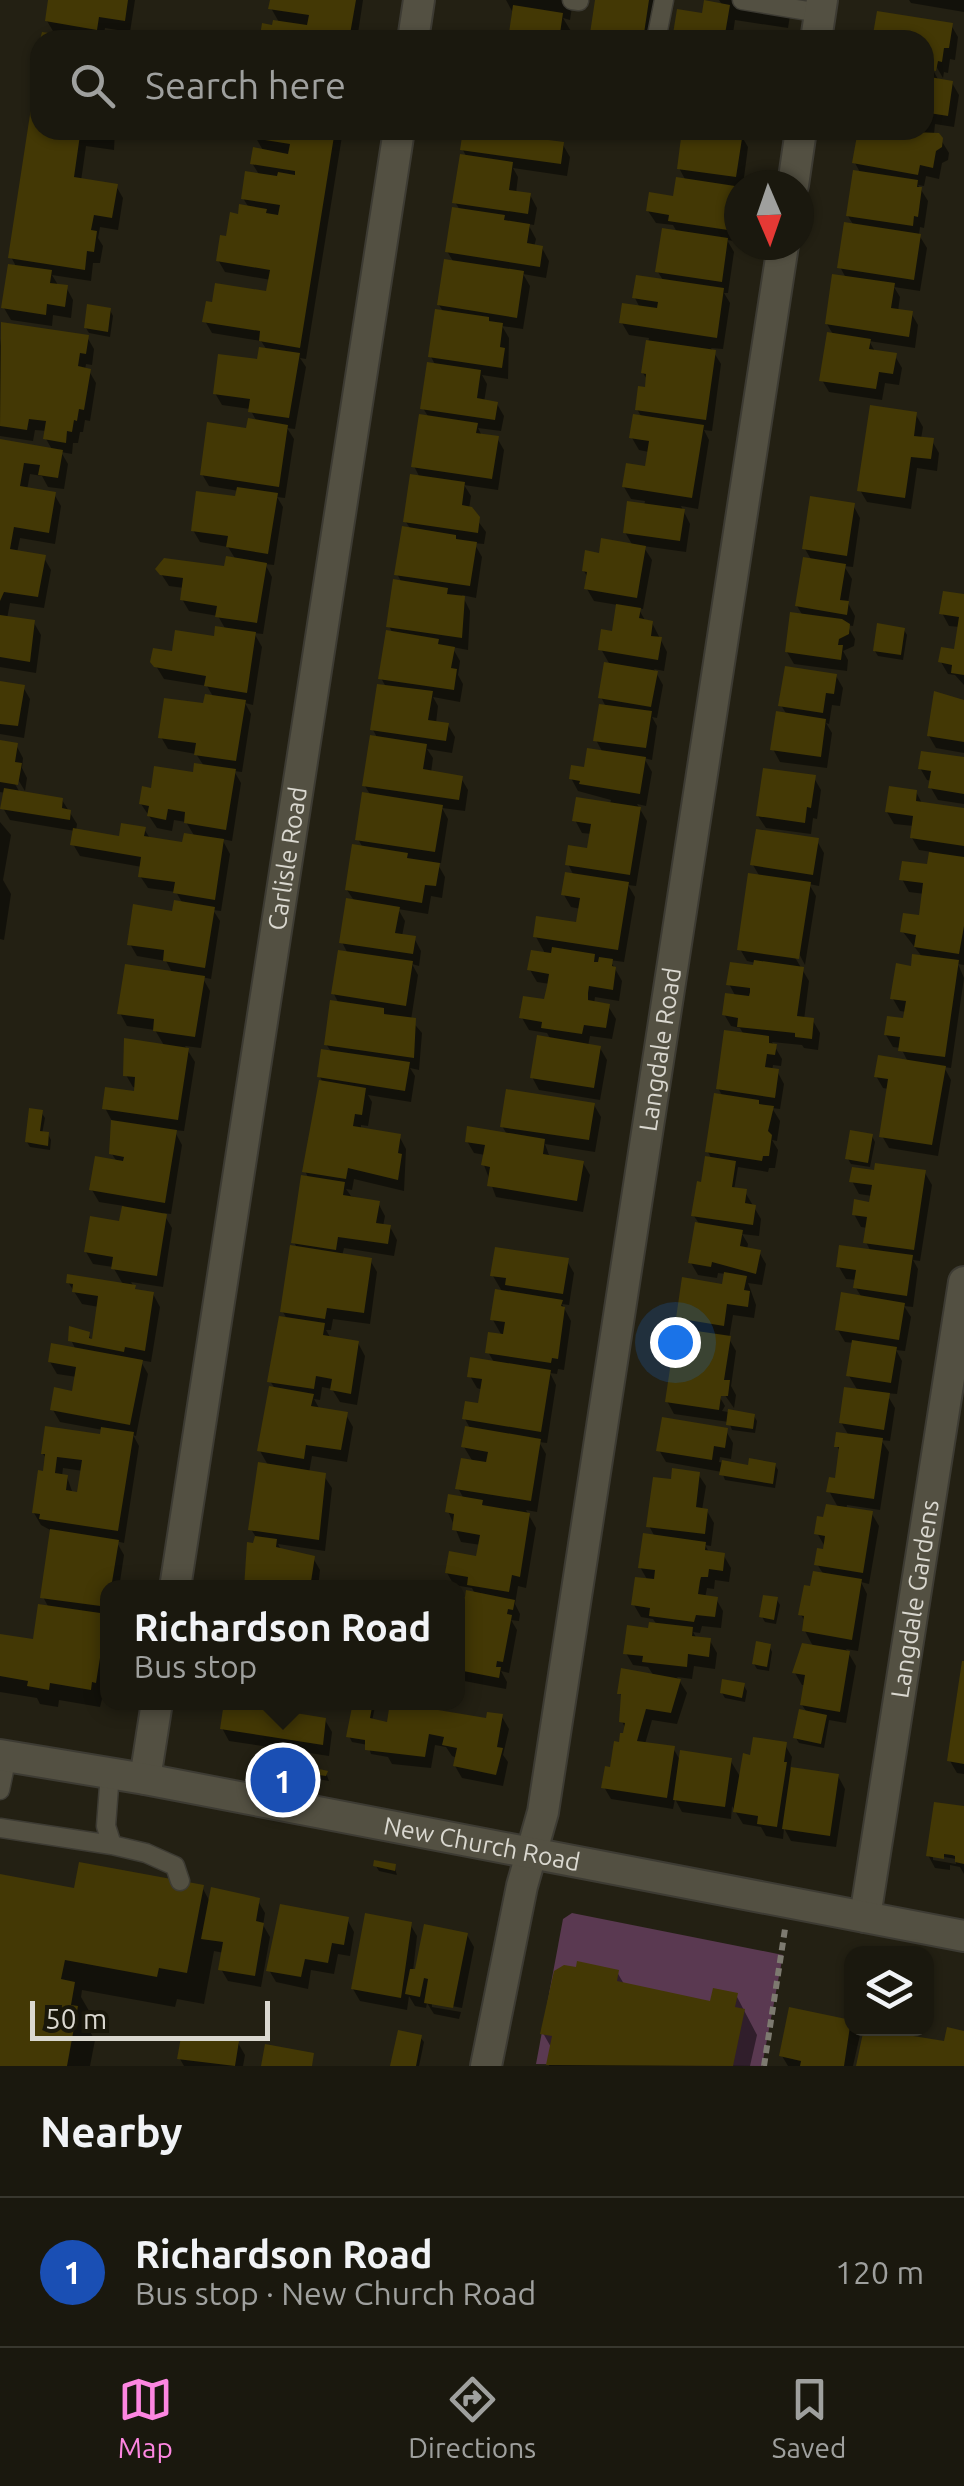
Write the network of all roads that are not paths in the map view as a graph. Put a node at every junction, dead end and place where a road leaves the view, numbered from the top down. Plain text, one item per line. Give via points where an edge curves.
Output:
1 (419, 0) edge
2 (572, 0) edge
3 (664, 0) edge
4 (742, 0) edge
5 (580, 1) edge
6 (819, 18) edge
7 (414, 30) edge
8 (658, 30) edge
9 (397, 140) edge
10 (800, 140) edge
11 (795, 170) edge
12 (781, 260) edge
13 (964, 1282) edge
14 (176, 1580) edge
15 (156, 1710) edge
16 (3, 1755) edge
17 (110, 1773) junction
18 (146, 1779) junction
19 (0, 1790) edge
20 (0, 1828) edge
21 (112, 1845) junction
22 (532, 1852) junction
23 (180, 1881) dead end
24 (865, 1917) junction
25 (964, 1936) edge
26 (486, 2066) edge

1 - 7 street
2 - 5 lane
3 - 8 lane
4 - 6 lane
9 - 14 street, Carlisle Road
10 - 11 street
12 - 22 street, Langdale Road
13 - 24 street, Langdale Gardens
15 - 18 street
16 - 17 street, New Church Road
16 - 19 lane
17 - 18 street, New Church Road
17 - 21 lane via 106,1826
18 - 22 street, New Church Road
20 - 21 lane
21 - 23 lane via 175,1866
22 - 24 street, New Church Road
22 - 26 street, Langdale Road
24 - 25 street, New Church Road

